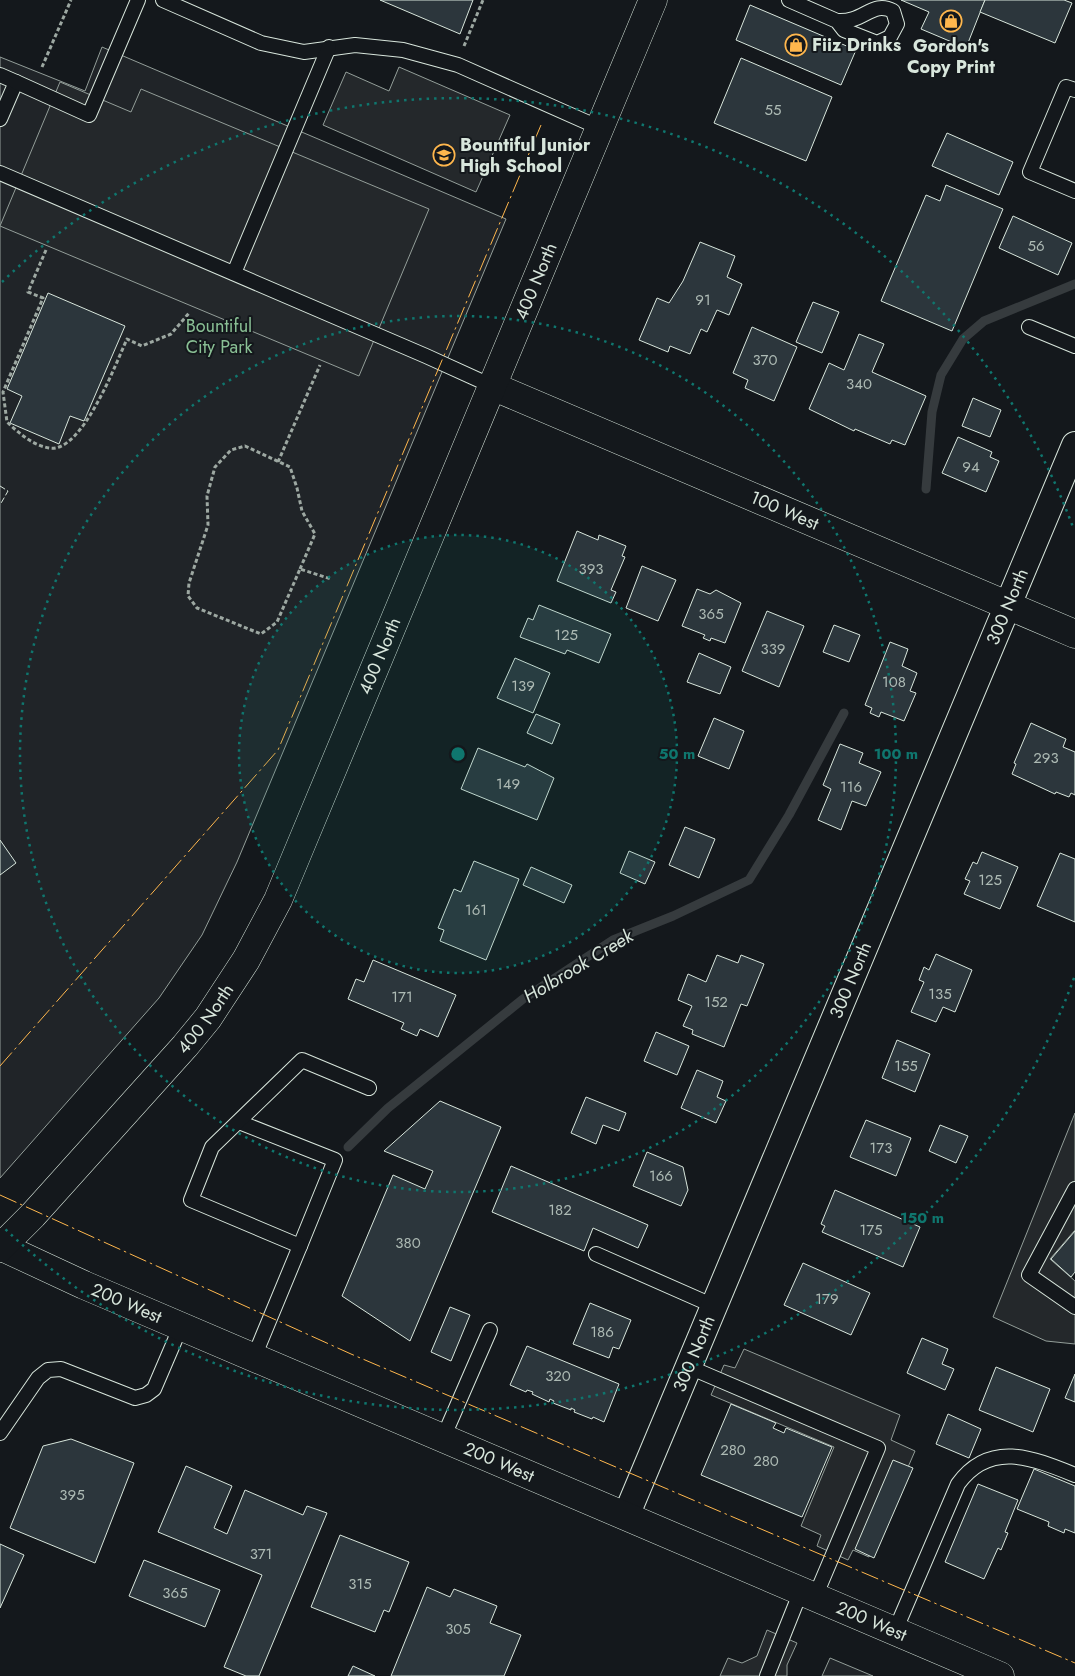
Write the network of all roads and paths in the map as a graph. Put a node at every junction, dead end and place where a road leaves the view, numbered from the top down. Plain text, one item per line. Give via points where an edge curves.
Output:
1 (71, 0) edge
2 (138, 0) edge
3 (164, 0) edge
4 (484, 0) edge
5 (653, 0) edge
6 (789, 0) edge
7 (837, 21) dead end
8 (329, 47) junction
9 (463, 49) dead end
10 (42, 67) dead end
11 (0, 75) edge
12 (16, 82) junction
13 (1075, 90) edge
14 (0, 119) edge
15 (600, 128) junction
16 (0, 173) edge
17 (1075, 191) edge
18 (46, 250) dead end
19 (234, 273) junction
20 (190, 312) dead end
21 (1029, 327) dead end
22 (1075, 346) edge
23 (320, 365) dead end
24 (492, 386) junction
25 (1075, 445) edge
26 (278, 462) junction
27 (300, 569) junction
28 (331, 579) dead end
29 (1008, 606) junction
30 (1075, 634) edge
31 (369, 1088) dead end
32 (238, 1122) junction
33 (1075, 1189) edge
34 (300, 1246) junction
35 (1, 1248) edge
36 (596, 1254) dead end
37 (714, 1306) junction
38 (1075, 1306) edge
39 (181, 1326) junction
40 (490, 1330) dead end
41 (254, 1357) junction
42 (689, 1367) junction
43 (0, 1433) edge
44 (443, 1438) junction
45 (1075, 1475) edge
46 (626, 1516) junction
47 (808, 1594) junction
48 (895, 1631) junction
49 (767, 1676) edge
50 (1000, 1676) edge

1 - 10 path
2 - 12 lane via 89,115
3 - 8 lane via 262,43 304,52
4 - 9 path
5 - 15 main road, 400 North
6 - 7 lane
8 - 15 lane via 355,45 403,50 458,65
8 - 19 lane
11 - 12 lane
12 - 14 lane
13 - 17 lane via 1066,87 1030,172
15 - 24 main road, 400 North
16 - 19 lane
18 - 20 path via 28,292 43,298 3,392 7,422 25,438 51,448 68,442 90,419 127,339 142,346 171,334
19 - 24 lane
21 - 22 lane
23 - 26 path
24 - 29 main road, 100 West
24 - 35 main road, 400 North via 278,900 246,960 208,1018 185,1046
25 - 29 street, 300 North
26 - 27 path via 290,467 302,512 316,534
26 - 27 path via 244,446 231,450 215,467 207,496 208,525 189,583 188,596 197,608 261,634 277,622
27 - 28 path
29 - 30 main road, 100 West
29 - 37 street, 300 North
31 - 32 lane via 302,1060
32 - 34 lane via 335,1160
32 - 34 lane via 212,1147 191,1200
33 - 38 lane via 1029,1275
34 - 41 lane
35 - 39 main road, 200 West
36 - 37 lane
37 - 42 street, 300 North
39 - 41 main road, 200 West
39 - 43 lane via 154,1389 146,1394 135,1398 61,1369 48,1370 38,1378
40 - 44 lane
41 - 44 main road, 200 West
42 - 46 street, 300 North
42 - 47 lane via 878,1448
44 - 46 main road, 200 West
45 - 48 lane via 1038,1460 1014,1455 978,1464 967,1472 958,1484
46 - 47 main road, 200 West
47 - 48 main road, 200 West
47 - 49 lane
48 - 50 main road, 200 West

